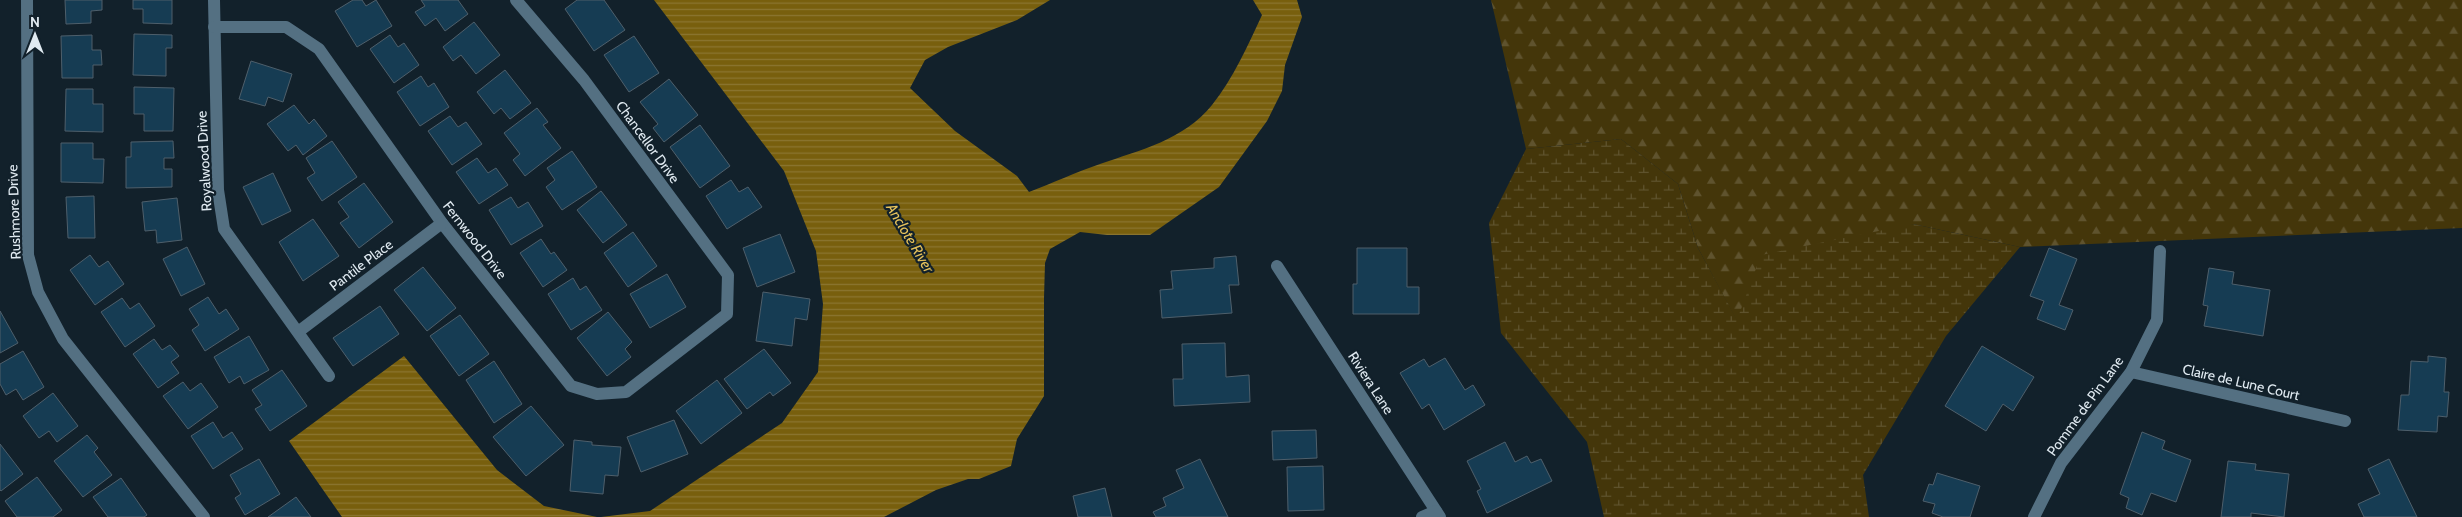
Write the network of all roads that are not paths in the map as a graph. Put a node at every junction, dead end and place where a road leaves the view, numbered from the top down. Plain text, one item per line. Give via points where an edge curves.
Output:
1 (27, 0) edge
2 (214, 0) edge
3 (516, 0) edge
4 (214, 27) junction
5 (442, 223) junction
6 (2160, 251) dead end
7 (1277, 266) dead end
8 (727, 314) joint
9 (298, 332) junction
10 (2131, 372) junction
11 (328, 376) dead end
12 (2345, 421) dead end
13 (1438, 514) edge
14 (204, 517) edge
15 (1422, 517) edge
16 (2034, 517) edge

1 - 14 street, Rushmore Drive via 28,255 38,292 63,339
2 - 4 street, Royalwood Drive
3 - 8 street, Chancellor Drive via 584,80 728,275
4 - 5 street, Fernwood Drive via 286,27 319,49
4 - 9 street, Royalwood Drive via 218,190 224,229
5 - 8 street, Fernwood Drive via 571,386 597,394 626,392
5 - 9 street, Pantile Place
6 - 10 street, Pomme de Pin Lane via 2157,320
7 - 13 street, Riviera Lane
9 - 11 street, Royalwood Drive
10 - 12 street, Claire de Lune Court
10 - 16 street, Pomme de Pin Lane via 2061,463
13 - 15 street

